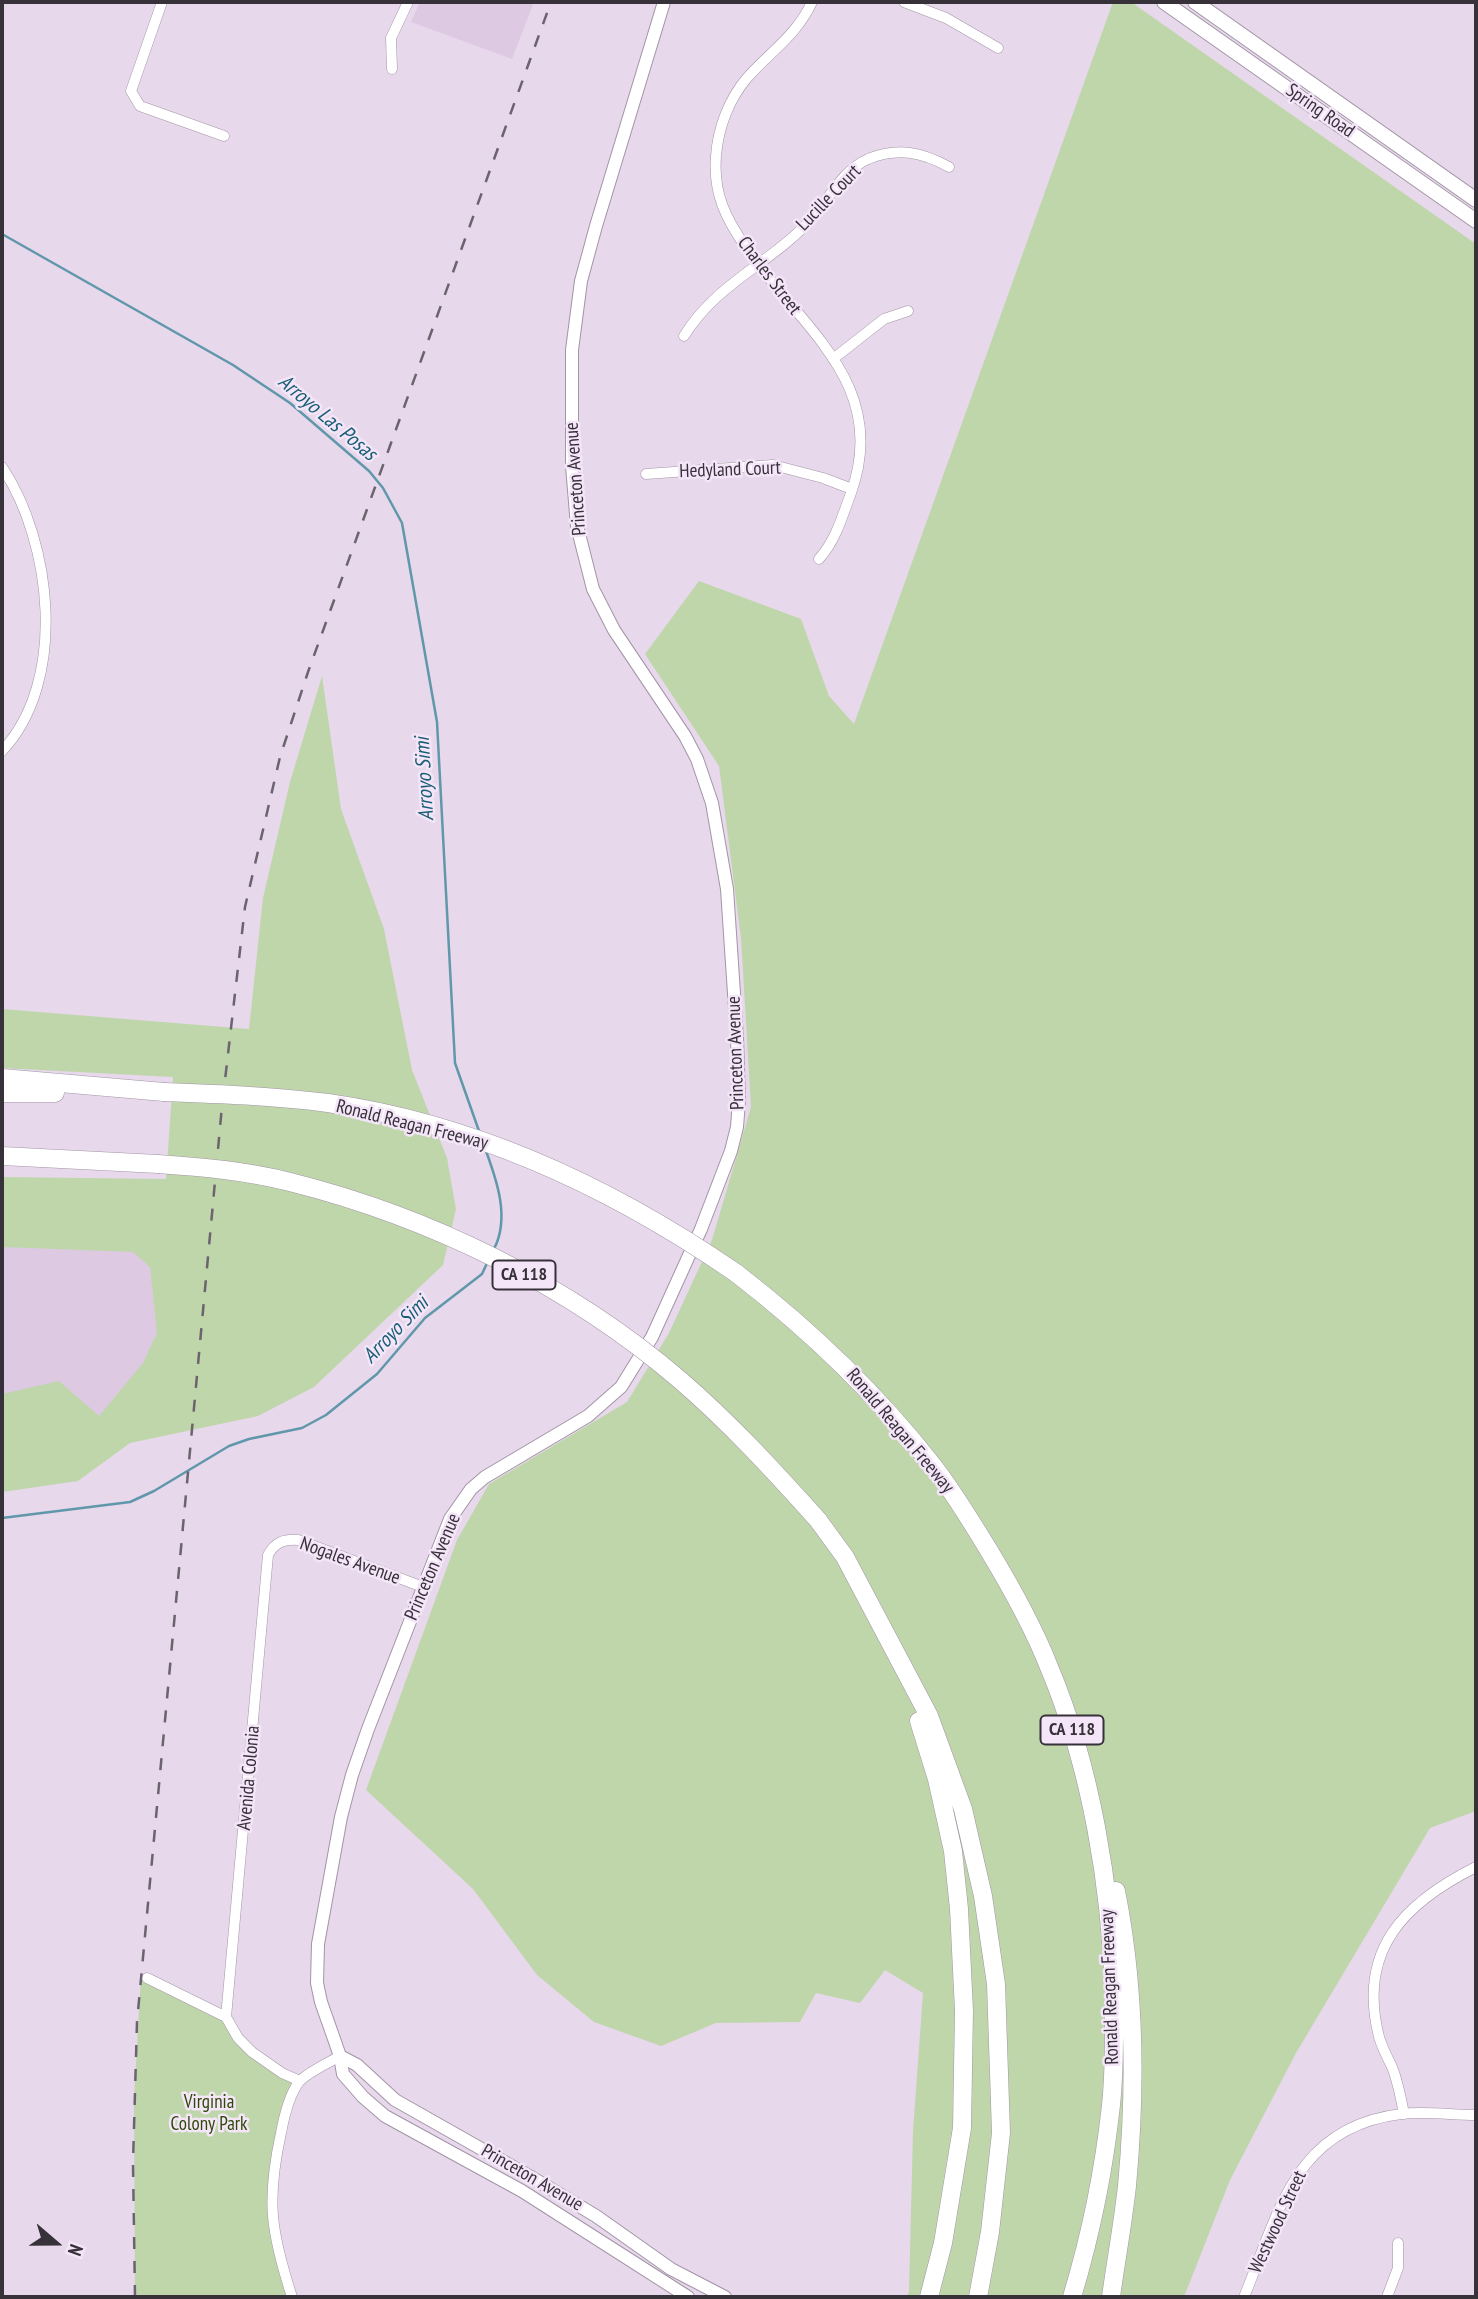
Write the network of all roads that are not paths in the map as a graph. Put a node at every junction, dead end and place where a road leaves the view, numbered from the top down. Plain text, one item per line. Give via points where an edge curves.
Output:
1 (162, 2) edge
2 (408, 2) edge
3 (664, 2) edge
4 (811, 2) edge
5 (904, 2) edge
6 (1164, 2) edge
7 (1195, 2) edge
8 (998, 48) dead end
9 (391, 69) dead end
10 (224, 136) dead end
11 (949, 167) dead end
12 (1476, 200) edge
13 (1476, 220) edge
14 (757, 264) junction
15 (908, 312) dead end
16 (684, 336) dead end
17 (833, 359) junction
18 (2, 467) edge
19 (646, 474) dead end
20 (852, 489) junction
21 (819, 559) dead end
22 (2, 751) edge
23 (2, 1078) edge
24 (164, 1092) junction
25 (2, 1093) edge
26 (2, 1156) edge
27 (278, 1543) joint
28 (423, 1587) junction
29 (910, 1680) junction
30 (1079, 1753) junction
31 (1476, 1867) edge
32 (147, 1978) dead end
33 (226, 2017) junction
34 (340, 2056) junction
35 (300, 2081) junction
36 (1404, 2114) junction
37 (1476, 2115) edge
38 (1398, 2243) dead end
39 (292, 2297) edge
40 (688, 2297) edge
41 (725, 2297) edge
42 (929, 2297) edge
43 (978, 2297) edge
44 (1072, 2297) edge
45 (1111, 2297) edge
46 (1246, 2297) edge
47 (1387, 2297) edge

1 - 10 street via 131,91 139,106
2 - 9 street via 391,38
3 - 28 street, Princeton Avenue via 581,281 572,350 572,466 577,526 593,589 614,630 685,736 712,803 727,889 737,1038 737,1127 701,1229 635,1367 589,1416 498,1468 471,1489 450,1519
4 - 14 street, Charles Street via 796,30 746,79 726,112 720,134 716,169 720,202
5 - 8 street via 946,18
6 - 13 main road, Spring Road
7 - 12 main road, Spring Road
11 - 14 street, Lucille Court via 907,151 867,160 844,177 805,225
14 - 16 street, Lucille Court via 704,307
14 - 17 street, Charles Street
15 - 17 street via 884,319
17 - 20 street, Charles Street via 858,406 862,438
18 - 22 street via 36,545 45,614 43,655 34,693
19 - 20 street, Hedyland Court via 773,466
20 - 21 street, Charles Street via 833,542
23 - 24 highway, CA 118
24 - 25 highway
24 - 30 highway, Ronald Reagan Freeway / CA 118, bridge via 256,1095 330,1104 472,1138 621,1202 736,1273 828,1350 936,1469 1027,1618
26 - 29 highway, CA 118, bridge via 207,1167 288,1181 429,1228 538,1282 632,1342 750,1446 818,1520 845,1557
27 - 28 street, Nogales Avenue via 298,1540
27 - 33 street, Avenida Colonia via 267,1564
28 - 34 street, Princeton Avenue via 352,1775 318,1944 317,1983
29 - 42 highway via 953,1851 964,2011 962,2128
29 - 43 highway, CA 118 via 929,1716 963,1809 984,1896 996,1984 1001,2133
30 - 44 highway, Ronald Reagan Freeway / CA 118 via 1109,1913 1115,2037 1101,2180
30 - 45 highway via 1106,1839 1122,1920 1130,1998 1130,2131
31 - 36 street via 1412,1908 1388,1940 1381,1959 1373,1990 1376,2022
32 - 33 street
33 - 35 street via 252,2052
34 - 35 street
34 - 40 street, Princeton Avenue via 344,2074 385,2116 523,2191
34 - 41 street, Princeton Avenue via 357,2065 395,2100 553,2190 671,2269
35 - 39 street via 285,2114 271,2193 275,2236
36 - 37 street, Westwood Street
36 - 46 street, Westwood Street via 1364,2123 1315,2152 1279,2211
38 - 47 street via 1398,2268

